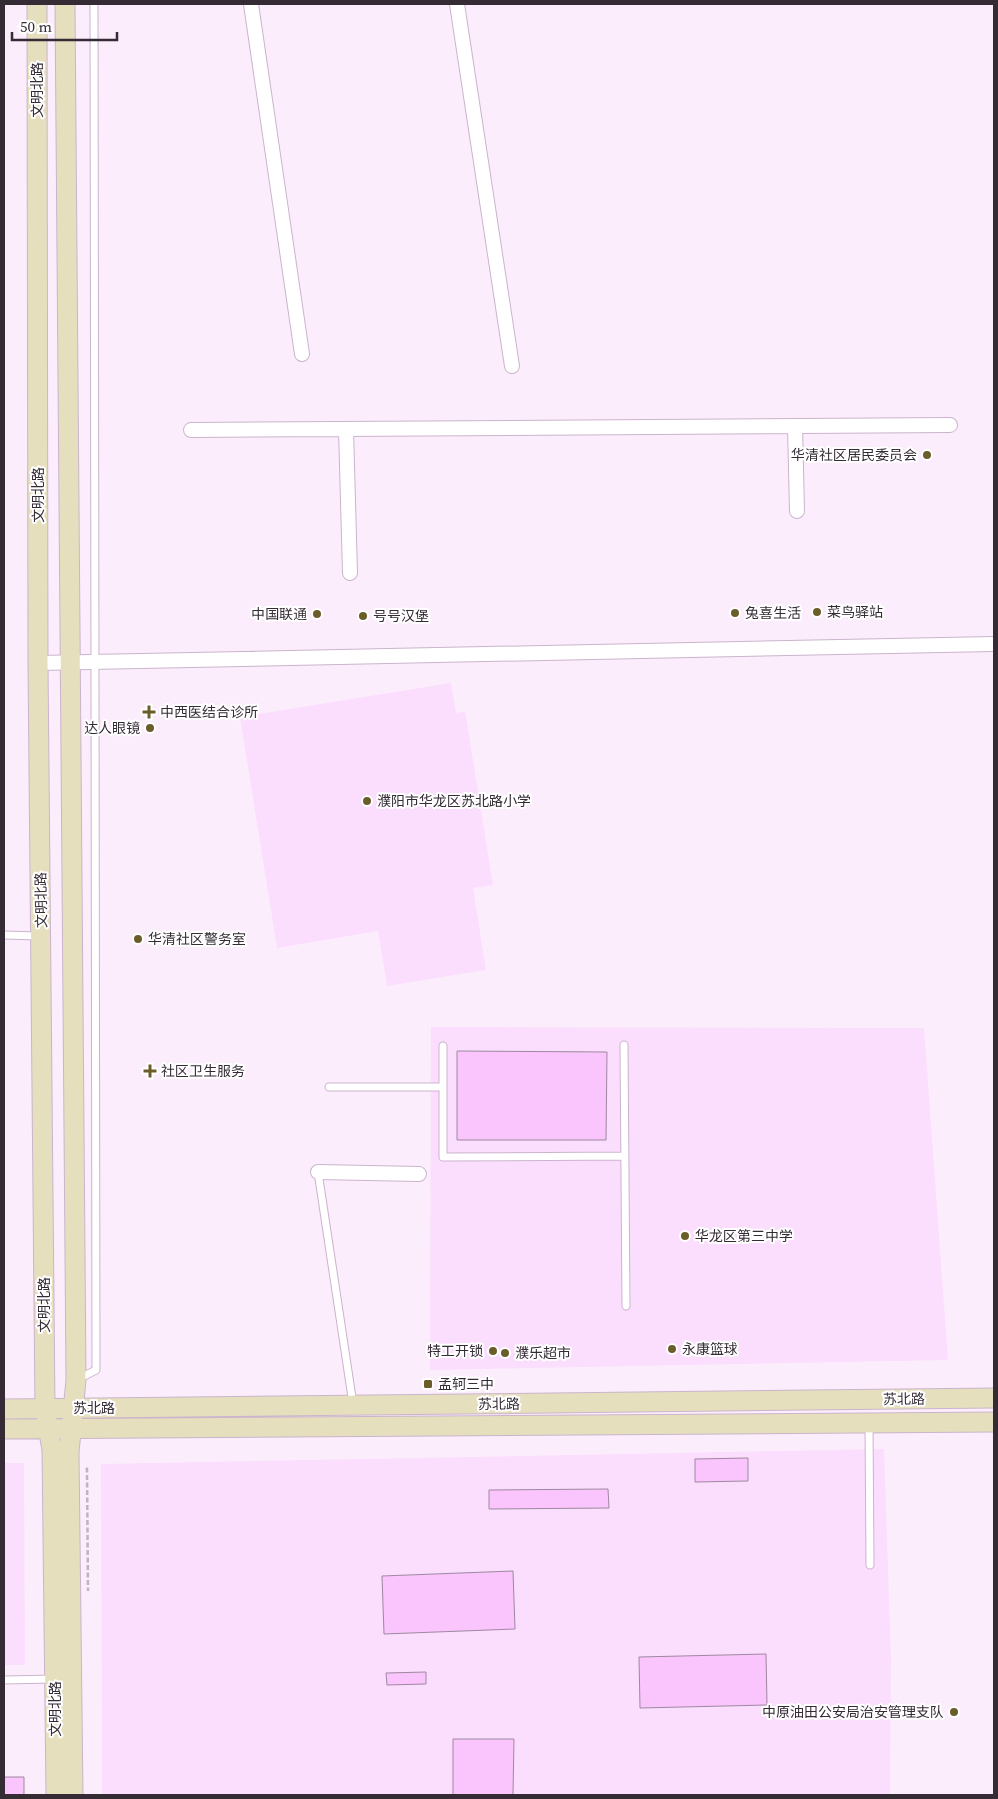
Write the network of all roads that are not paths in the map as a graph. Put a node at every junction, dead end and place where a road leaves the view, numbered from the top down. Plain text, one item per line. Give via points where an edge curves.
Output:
1 (37, 4) edge
2 (66, 4) edge
3 (94, 4) edge
4 (251, 4) edge
5 (457, 4) edge
6 (302, 354) dead end
7 (512, 366) dead end
8 (796, 426) junction
9 (950, 426) dead end
10 (346, 429) junction
11 (191, 430) dead end
12 (797, 512) dead end
13 (350, 573) dead end
14 (994, 644) edge
15 (69, 662) junction
16 (94, 662) junction
17 (38, 663) junction
18 (4, 936) edge
19 (42, 936) junction
20 (624, 1045) dead end
21 (442, 1046) dead end
22 (329, 1087) dead end
23 (442, 1087) junction
24 (625, 1156) junction
25 (318, 1172) joint
26 (420, 1174) dead end
27 (626, 1306) dead end
28 (76, 1380) junction
29 (994, 1398) edge
30 (353, 1406) junction
31 (72, 1408) junction
32 (4, 1409) edge
33 (45, 1409) junction
34 (994, 1422) edge
35 (868, 1423) junction
36 (4, 1429) edge
37 (49, 1429) junction
38 (71, 1429) junction
39 (870, 1565) dead end
40 (55, 1679) junction
41 (4, 1680) edge
42 (56, 1795) edge
43 (73, 1795) edge

1 - 17 street, 文明北路
2 - 15 street, 文明北路
3 - 16 lane
4 - 6 street
5 - 7 street
8 - 9 street
8 - 10 street
8 - 12 street
10 - 11 street
10 - 13 street
14 - 16 street
15 - 16 street
15 - 17 street
15 - 28 street, 文明北路
16 - 28 lane via 96,1370
17 - 19 street, 文明北路
18 - 19 lane
19 - 33 street, 文明北路
20 - 24 lane
21 - 23 lane
22 - 23 lane
23 - 24 lane via 443,1157
24 - 27 lane
25 - 26 street
25 - 30 lane
28 - 31 street, 文明北路
29 - 30 street, 苏北路
30 - 31 street, 苏北路
31 - 33 street, 苏北路
31 - 38 street, 文明北路
32 - 33 street, 苏北路
33 - 37 street, 文明北路
34 - 35 street, 苏北路
35 - 38 street, 苏北路
35 - 39 lane
36 - 37 street, 苏北路
37 - 38 street, 苏北路
37 - 40 street, 文明北路
38 - 43 street, 文明北路
40 - 41 lane
40 - 42 street, 文明北路

